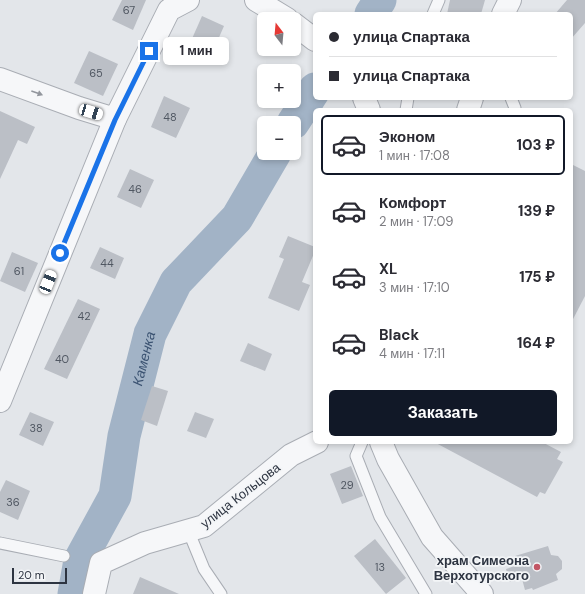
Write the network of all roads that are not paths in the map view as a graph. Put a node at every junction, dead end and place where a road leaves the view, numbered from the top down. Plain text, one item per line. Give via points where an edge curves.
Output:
1 (188, 0) edge
2 (256, 0) edge
3 (439, 0) edge
4 (510, 0) edge
5 (171, 5) edge
6 (276, 12) edge
7 (434, 12) edge
8 (504, 12) edge
9 (0, 79) edge
10 (115, 120) junction
11 (0, 401) edge
12 (313, 444) edge
13 (361, 444) edge
14 (386, 448) edge
15 (188, 530) junction
16 (0, 542) edge
17 (64, 556) dead end
18 (94, 594) edge
19 (221, 594) edge
20 (426, 594) edge
21 (482, 594) edge

1 - 5 street
2 - 6 street
3 - 7 lane
4 - 8 street
5 - 10 street
9 -> 10 street
10 - 11 street
12 - 15 street, улица Кольцова via 291,455 204,526
13 - 20 lane via 356,456 380,517
14 - 21 street via 432,537
15 - 18 street, улица Кольцова via 145,543 101,563
15 - 19 lane via 204,569
16 - 17 lane

